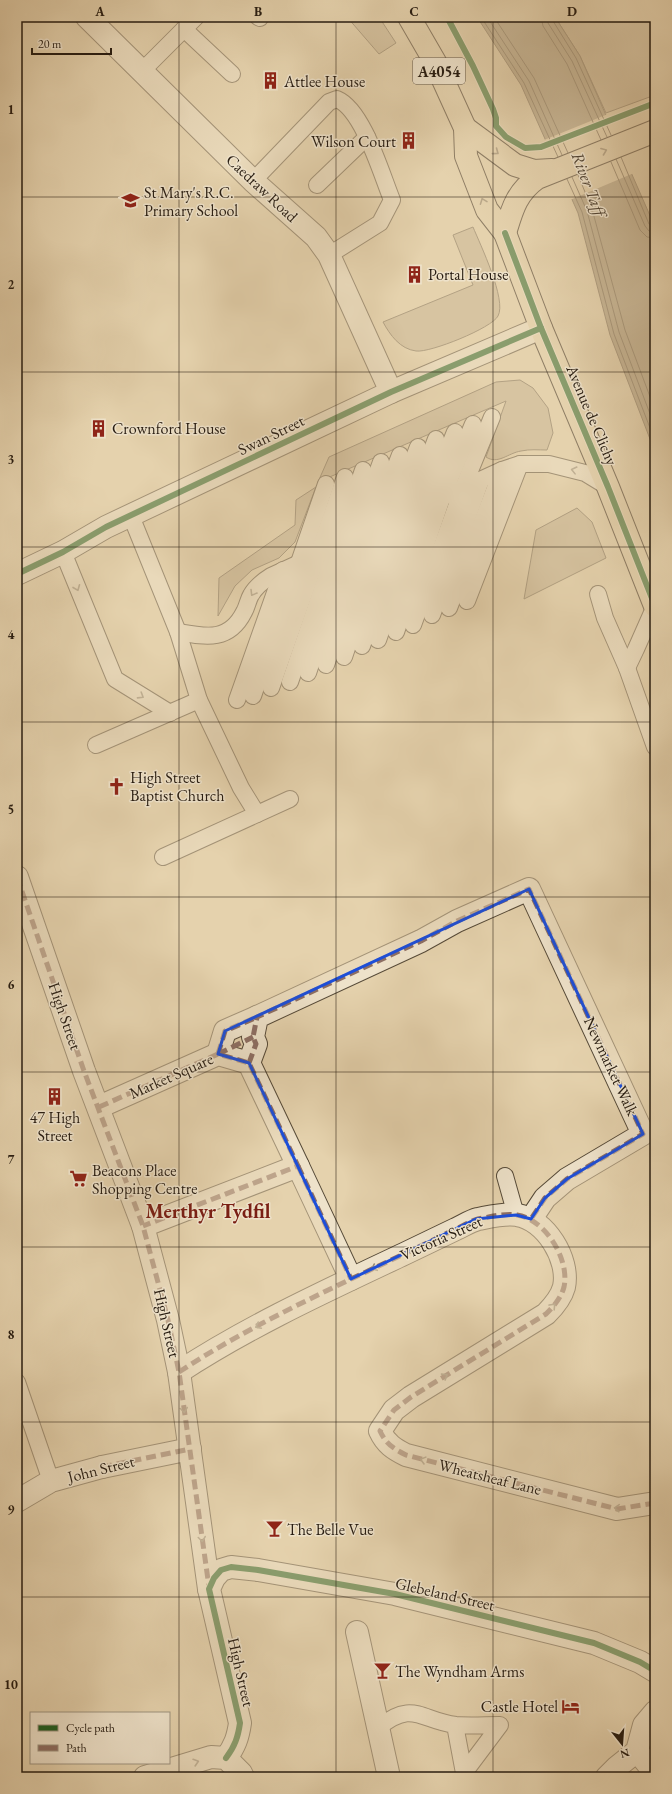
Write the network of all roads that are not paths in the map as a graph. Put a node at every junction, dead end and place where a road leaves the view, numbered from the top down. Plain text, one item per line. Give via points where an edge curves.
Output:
1 (87, 17) edge
2 (196, 17) edge
3 (409, 17) edge
4 (184, 29) junction
5 (142, 71) junction
6 (232, 74) dead end
7 (465, 128) junction
8 (655, 131) edge
9 (367, 136) junction
10 (542, 173) junction
11 (253, 181) junction
12 (317, 185) dead end
13 (505, 233) junction
14 (329, 255) junction
15 (541, 328) junction
16 (391, 392) junction
17 (492, 417) dead end
18 (473, 424) dead end
19 (455, 432) dead end
20 (436, 439) dead end
21 (418, 447) dead end
22 (400, 455) dead end
23 (381, 462) dead end
24 (520, 464) junction
25 (363, 470) dead end
26 (502, 470) junction
27 (345, 477) dead end
28 (481, 480) junction
29 (326, 484) dead end
30 (608, 487) junction
31 (463, 488) junction
32 (442, 498) junction
33 (425, 506) junction
34 (408, 513) junction
35 (131, 516) junction
36 (389, 522) junction
37 (371, 530) junction
38 (353, 538) junction
39 (336, 546) junction
40 (62, 552) junction
41 (318, 554) junction
42 (301, 562) junction
43 (283, 570) junction
44 (17, 574) edge
45 (598, 594) dead end
46 (467, 600) dead end
47 (655, 606) edge
48 (449, 608) dead end
49 (432, 615) dead end
50 (413, 625) dead end
51 (178, 632) junction
52 (396, 632) dead end
53 (378, 640) dead end
54 (362, 646) dead end
55 (344, 657) dead end
56 (326, 665) dead end
57 (626, 668) junction
58 (308, 673) dead end
59 (290, 682) dead end
60 (271, 688) dead end
61 (253, 696) dead end
62 (200, 700) junction
63 (237, 700) dead end
64 (170, 713) junction
65 (96, 746) dead end
66 (655, 747) edge
67 (290, 799) dead end
68 (257, 814) junction
69 (163, 857) dead end
70 (17, 877) edge
71 (255, 1027) junction
72 (218, 1054) junction
73 (249, 1064) junction
74 (99, 1107) junction
75 (298, 1166) junction
76 (505, 1176) dead end
77 (523, 1217) junction
78 (143, 1226) junction
79 (351, 1279) junction
80 (179, 1372) junction
81 (17, 1382) edge
82 (190, 1449) junction
83 (51, 1482) junction
84 (20, 1495) edge
85 (655, 1502) edge
86 (209, 1589) junction
87 (357, 1632) dead end
88 (655, 1670) edge
89 (655, 1712) edge
90 (455, 1725) dead end
91 (378, 1728) junction
92 (637, 1751) junction
93 (226, 1758) junction
94 (655, 1773) edge
95 (146, 1777) edge
96 (243, 1777) edge
97 (389, 1777) edge
98 (607, 1777) edge

1 - 5 street, Caedraw Road
2 - 4 lane
3 - 7 main road, Avenue de Clichy / A4054 via 435,62
4 - 5 lane
4 - 6 lane
5 - 11 street, Caedraw Road
7 -> 10 main road, Avenue de Clichy / A4054 via 515,165
13 -> 7 main road, Avenue de Clichy / A4054 via 487,210 466,156
10 -> 8 main road
9 - 11 lane via 359,120 344,102 337,99 329,102
9 - 12 lane
9 - 14 lane via 392,200 380,223
10 - 13 main road via 526,186 513,205
11 - 14 street, Caedraw Road via 316,237
13 - 15 main road, Avenue de Clichy / A4054
14 - 16 street, Caedraw Road
15 - 16 street, Swan Street
15 - 30 main road, Avenue de Clichy / A4054
16 - 35 street, Swan Street
17 - 31 lane
18 - 32 lane
19 - 33 lane
20 - 34 lane
21 - 36 lane
22 - 37 lane
23 - 38 lane
24 - 26 lane
30 -> 24 lane via 585,473 549,464
24 - 46 lane
25 - 39 lane
26 - 28 lane
26 - 48 lane
27 - 41 lane
28 - 31 lane
28 - 49 lane
29 - 42 lane
30 - 47 main road, Avenue de Clichy / A4054
31 - 32 lane
31 - 50 lane
32 - 33 lane
32 - 52 lane
33 - 34 lane
33 - 53 lane
34 - 36 lane
34 - 54 lane
35 - 40 street, Swan Street
35 - 51 lane
36 - 37 lane
36 - 55 lane
37 - 38 lane
37 - 56 lane
38 - 39 lane
38 - 58 lane
39 - 41 lane
39 - 59 lane
40 - 44 street, Swan Street
40 -> 64 lane via 115,679
41 - 42 lane
41 - 60 lane
42 - 43 lane
42 - 61 lane
43 -> 51 lane via 259,584 234,627 219,636 203,637
43 - 63 lane
45 - 57 lane
47 - 57 lane
51 - 62 lane
57 - 66 lane
62 - 64 lane
62 - 68 lane via 241,788
64 - 65 lane
67 - 68 lane
68 - 69 lane
70 - 74 street, High Street via 84,1071
71 - 72 street via 225,1031
71 - 73 street via 256,1044
71 - 77 street, Newmarket Walk via 457,921 529,889 643,1134 567,1179
72 - 73 street, Market Square
72 - 74 street, Market Square
73 - 75 street
74 - 78 street, High Street
75 - 78 street
75 - 79 street
76 - 77 lane
77 -> 79 street, Victoria Street via 476,1219
85 -> 77 street, Wheatsheaf Lane via 617,1510 406,1455 395,1450 384,1440 380,1431 394,1410 546,1314 557,1302 564,1287 565,1273 561,1259 550,1236 541,1227
78 - 80 street, High Street
79 -> 80 street, Victoria Street via 219,1346
80 -> 82 street, High Street
81 - 83 lane
82 - 83 street, John Street via 102,1467
82 -> 86 street, High Street
83 - 84 street, John Street
86 - 88 street, Glebeland Street via 221,1570 231,1567 395,1594 594,1643
86 - 93 street, High Street via 240,1723 238,1737
87 - 91 street
89 - 92 street via 644,1725
90 - 91 lane via 414,1713 392,1717
91 - 97 street
92 - 94 street
92 - 98 street
95 -> 93 street via 211,1757
93 - 96 street

